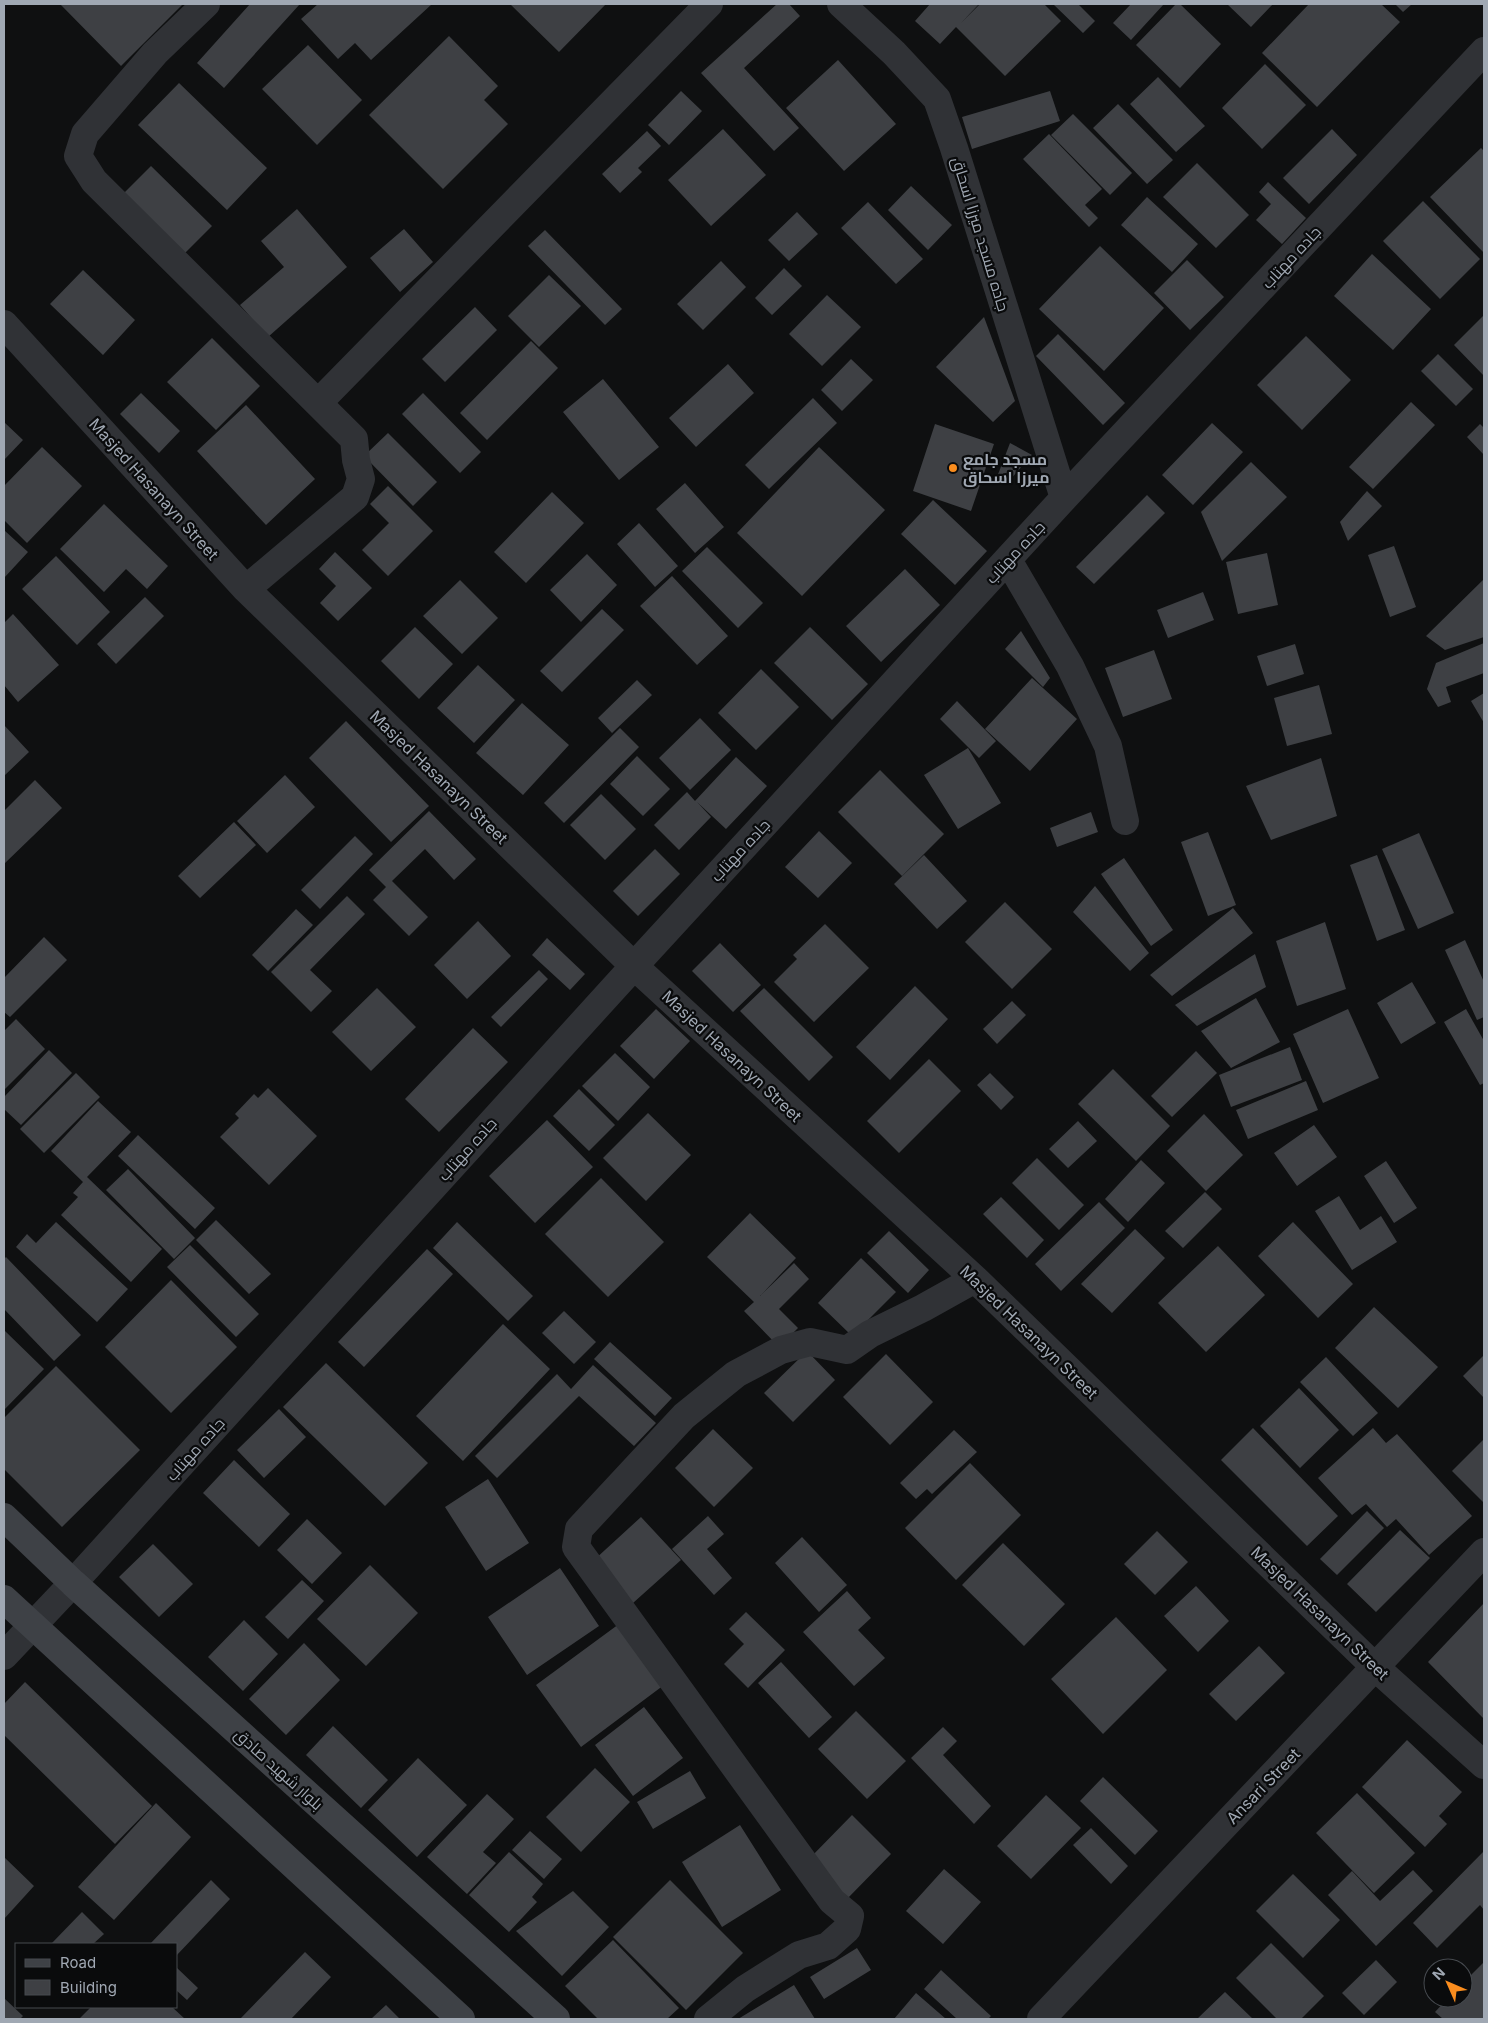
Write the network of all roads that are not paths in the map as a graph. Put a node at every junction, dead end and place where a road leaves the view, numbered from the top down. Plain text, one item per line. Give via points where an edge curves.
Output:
1 (206, 4) edge
2 (709, 4) edge
3 (841, 4) edge
4 (1484, 51) edge
5 (4, 324) edge
6 (318, 403) junction
7 (1064, 498) junction
8 (1008, 560) junction
9 (246, 589) junction
10 (1125, 821) dead end
11 (634, 966) junction
12 (975, 1279) junction
13 (4, 1517) edge
14 (1484, 1552) edge
15 (74, 1583) junction
16 (4, 1599) edge
17 (32, 1627) junction
18 (4, 1656) edge
19 (1376, 1667) junction
20 (1484, 1765) edge
21 (461, 2019) edge
22 (556, 2019) edge
23 (708, 2019) edge
24 (1041, 2019) edge

1 - 6 street via 155,52 85,134 78,156 94,181
2 - 6 street
3 - 7 street, جاده مسجد ميرزا اسحاق via 937,99
4 - 7 street, جاده مهتاب
5 - 9 street, Masjed Hasanayn Street
6 - 9 street via 354,439 362,479 355,497
7 - 8 street, جاده مهتاب
8 - 10 street via 1070,666 1108,746
8 - 11 street, جاده مهتاب
9 - 11 street, Masjed Hasanayn Street
11 - 12 street, Masjed Hasanayn Street
11 - 15 street, جاده مهتاب
12 - 19 street, Masjed Hasanayn Street
12 - 23 street via 870,1334 847,1350 810,1342 781,1350 736,1374 684,1416 580,1529 576,1547 832,1901 850,1916 847,1930 828,1946 799,1955 745,1989
13 - 15 main road, بلوار شهید صادق
14 - 19 street, Ansari Street
15 - 17 street, جاده مهتاب
15 - 22 main road, بلوار شهید صادق
16 - 17 main road
17 - 18 street, جاده مهتاب
17 - 21 main road
19 - 20 street, Masjed Hasanayn Street
19 - 24 street, Ansari Street

